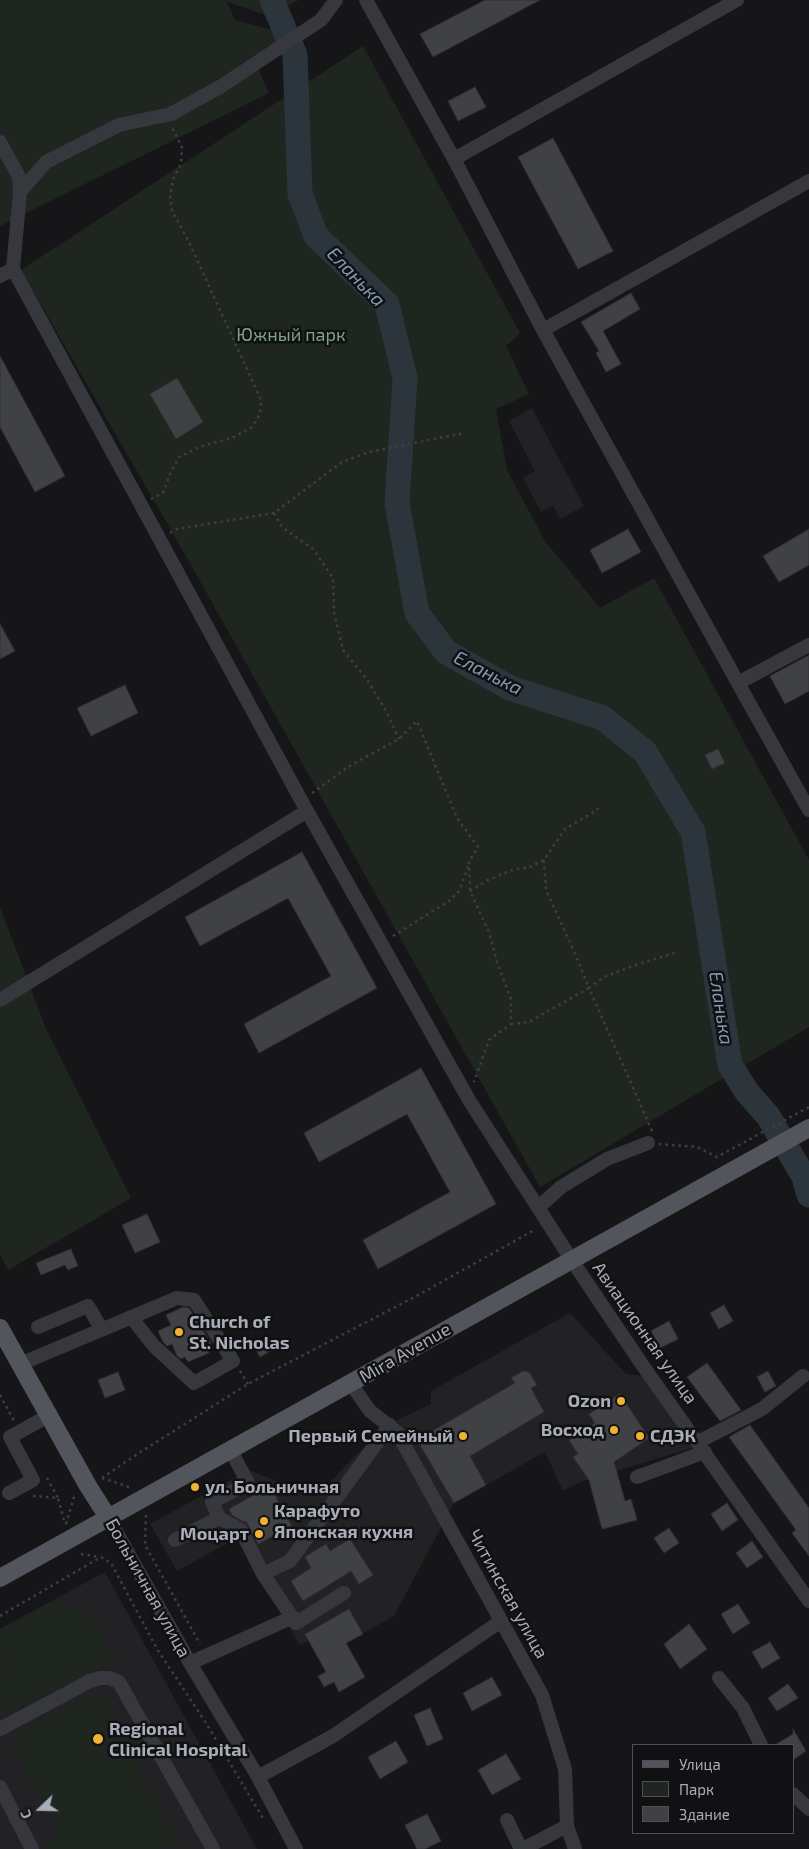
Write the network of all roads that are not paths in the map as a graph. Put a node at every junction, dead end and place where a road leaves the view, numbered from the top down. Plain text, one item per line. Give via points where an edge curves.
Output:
1 (336, 0) edge
2 (366, 0) edge
3 (737, 0) edge
4 (0, 142) edge
5 (454, 159) junction
6 (809, 181) edge
7 (20, 192) junction
8 (13, 268) junction
9 (0, 276) edge
10 (543, 330) junction
11 (809, 644) edge
12 (738, 683) junction
13 (304, 806) junction
14 (809, 810) edge
15 (0, 1000) edge
16 (809, 1128) edge
17 (648, 1143) road end
18 (543, 1214) junction
19 (571, 1259) junction
20 (131, 1317) junction
21 (38, 1326) dead end
22 (0, 1328) edge
23 (102, 1330) junction
24 (20, 1364) junction
25 (803, 1376) dead end
26 (351, 1384) junction
27 (50, 1415) junction
28 (390, 1425) junction
29 (702, 1447) junction
30 (231, 1451) junction
31 (637, 1477) dead end
32 (9, 1493) road end
33 (219, 1518) junction
34 (109, 1519) junction
35 (175, 1540) dead end
36 (263, 1574) junction
37 (0, 1578) edge
38 (344, 1593) dead end
39 (809, 1601) edge
40 (293, 1617) junction
41 (501, 1621) junction
42 (190, 1663) junction
43 (719, 1678) dead end
44 (0, 1729) edge
45 (761, 1744) edge
46 (258, 1777) junction
47 (0, 1787) edge
48 (794, 1795) edge
49 (809, 1809) edge
50 (507, 1820) dead end
51 (567, 1826) junction
52 (32, 1849) edge
53 (213, 1849) edge
54 (296, 1849) edge
55 (522, 1849) edge
56 (575, 1849) edge

1 - 7 street via 321,20 220,87 171,114 119,125 46,162
2 - 5 street
3 - 5 street
4 - 7 street via 19,177
5 - 10 street
6 - 10 street
7 - 8 street
8 - 9 street
8 - 13 street, Авиационная улица
10 - 12 street
11 - 12 street
12 - 14 street
13 - 15 street
13 - 18 street, Авиационная улица via 468,1100
16 - 19 main road, Mira Avenue
17 - 18 street via 607,1159 561,1188
18 - 19 street, Авиационная улица
19 - 26 main road, Mira Avenue
19 - 29 street, Авиационная улица
20 - 20 street via 177,1298 194,1300 233,1361 194,1383 154,1346
20 - 23 street
21 - 23 street via 88,1306
22 - 24 main road, Больничная улица
23 - 24 street
24 - 27 main road, Больничная улица
25 - 29 street via 762,1408
26 - 28 street, Читинская улица via 370,1411
26 - 30 main road, Mira Avenue
27 - 32 street via 10,1437 33,1480
27 - 34 main road, Больничная улица
28 - 36 street via 290,1561
28 - 41 street, Читинская улица via 397,1432
29 - 31 street
29 - 39 street, Авиационная улица
30 - 33 street via 247,1481 212,1502
30 - 34 main road, Mira Avenue
33 - 35 street
33 - 36 street via 241,1530
34 - 37 main road, Mira Avenue
34 - 42 street, Больничная улица
36 - 40 street
38 - 40 street via 296,1623
40 - 42 street
41 - 46 street via 333,1736
41 - 51 street, Читинская улица via 542,1695 565,1769
42 - 46 street, Больничная улица
43 - 45 street via 743,1708
44 - 53 street via 90,1681 109,1678 119,1682
46 - 54 street, Больничная улица
47 - 52 street
48 - 49 street
50 - 55 street
51 - 55 street
51 - 56 street, Читинская улица

